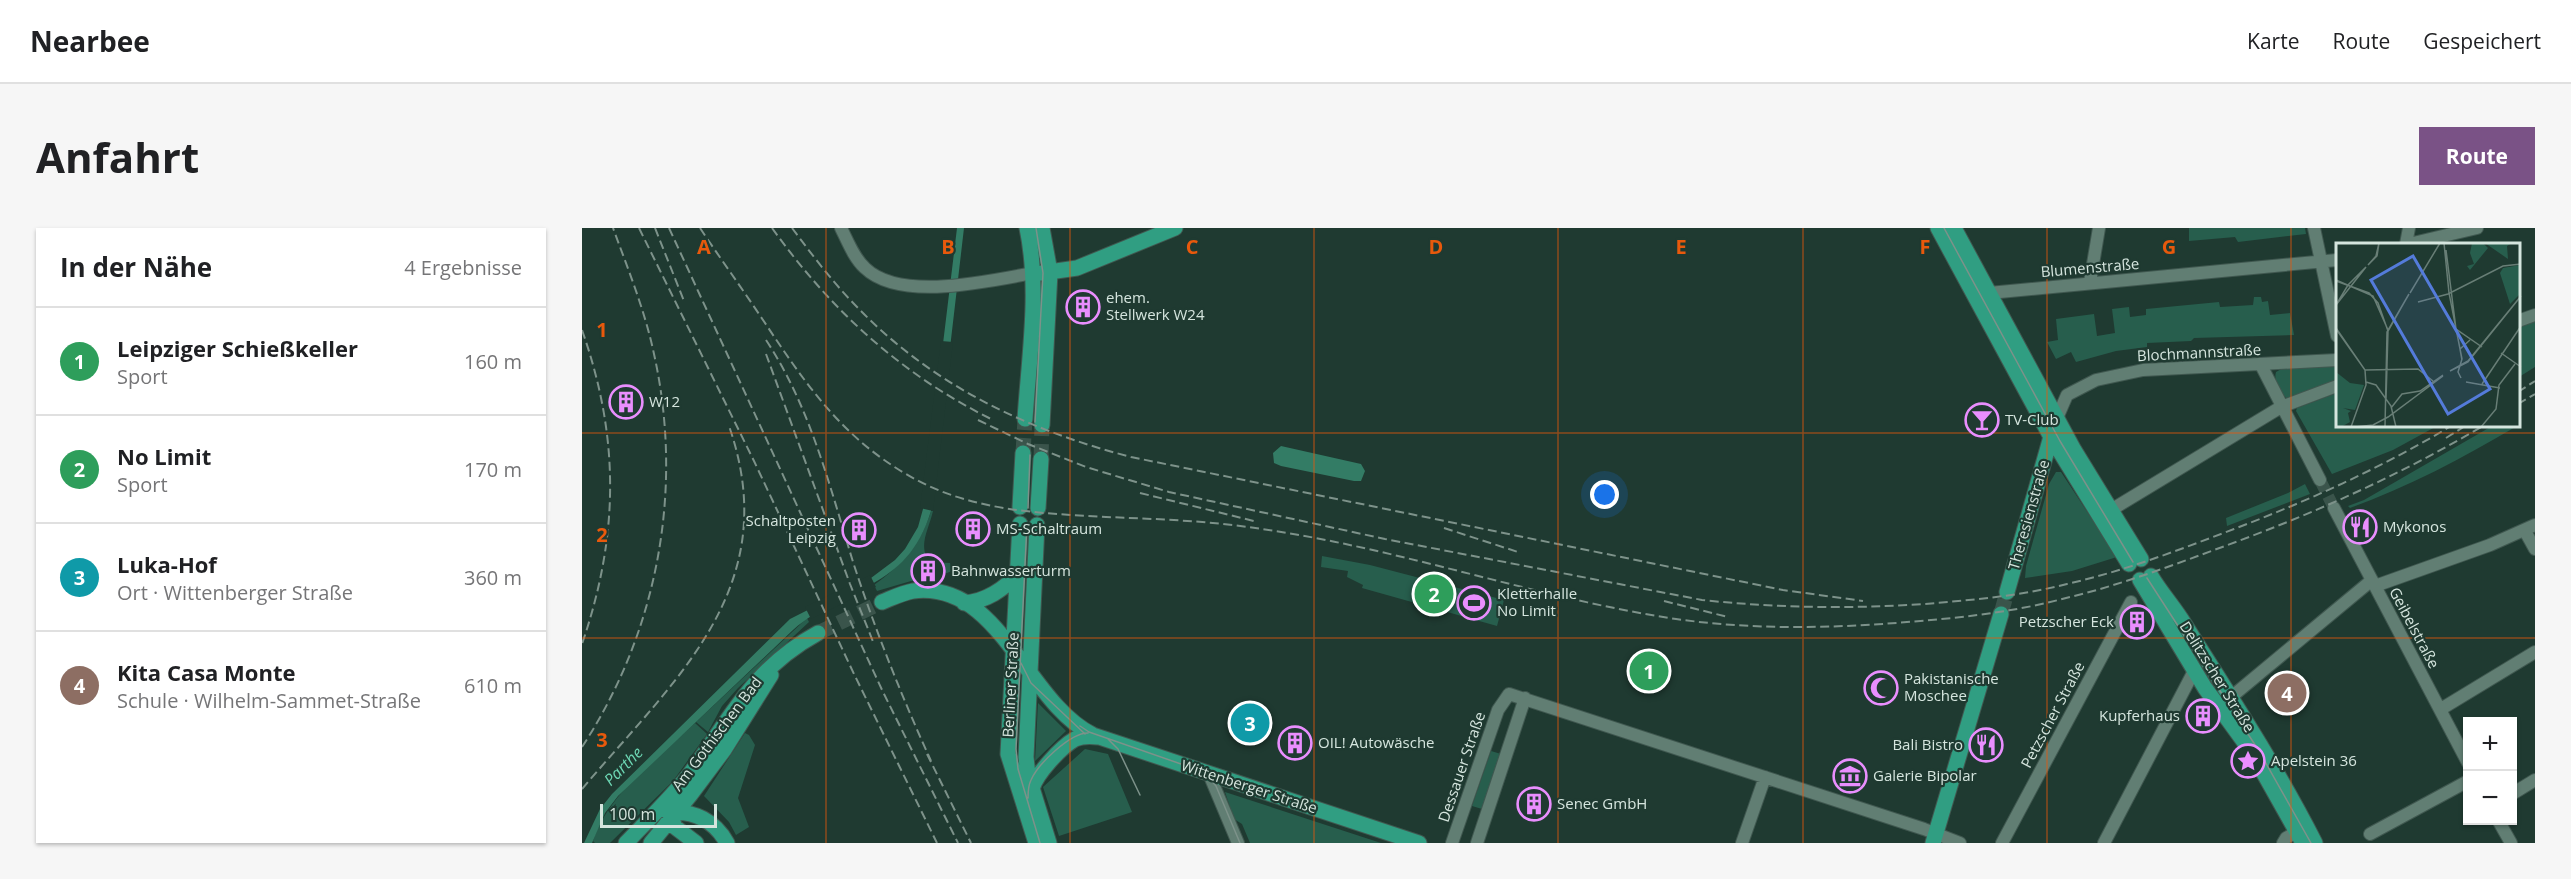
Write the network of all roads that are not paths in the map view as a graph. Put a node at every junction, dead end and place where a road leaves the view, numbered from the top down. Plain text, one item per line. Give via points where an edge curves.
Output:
1 (841, 228) edge
2 (1027, 228) edge
3 (1042, 228) edge
4 (1175, 228) edge
5 (1938, 228) edge
6 (1954, 228) edge
7 (2099, 228) edge
8 (2314, 228) edge
9 (2409, 228) edge
10 (2477, 228) edge
11 (2408, 243) edge
12 (2412, 243) edge
13 (2336, 260) edge
14 (2321, 262) junction
15 (1050, 272) junction
16 (1033, 273) junction
17 (2090, 282) junction
18 (1989, 293) junction
19 (2535, 315) edge
20 (2520, 320) edge
21 (2336, 331) edge
22 (2336, 360) edge
23 (2261, 365) junction
24 (2336, 386) edge
25 (2067, 395) junction
26 (2047, 400) junction
27 (2281, 407) junction
28 (2057, 418) junction
29 (1025, 419) tunnel mouth
30 (1042, 425) tunnel mouth
31 (2051, 437) junction
32 (1023, 453) tunnel mouth
33 (1041, 459) tunnel mouth
34 (2069, 468) junction
35 (2042, 470) junction
36 (2320, 480) tunnel mouth
37 (1020, 507) dead end
38 (2334, 507) tunnel mouth
39 (1038, 508) dead end
40 (2111, 510) junction
41 (1020, 524) dead end
42 (1037, 525) dead end
43 (2530, 528) edge
44 (2535, 549) edge
45 (1017, 573) junction
46 (2373, 583) junction
47 (2007, 592) tunnel mouth
48 (882, 602) tunnel mouth
49 (2131, 602) dead end
50 (964, 603) junction
51 (2001, 614) tunnel mouth
52 (818, 633) tunnel mouth
53 (1013, 650) junction
54 (2535, 652) edge
55 (787, 654) junction
56 (1026, 668) junction
57 (2194, 671) junction
58 (1525, 698) junction
59 (2230, 698) junction
60 (2441, 709) junction
61 (1098, 737) junction
62 (2463, 753) edge
63 (1209, 774) junction
64 (1765, 777) junction
65 (2535, 780) edge
66 (2463, 784) edge
67 (696, 789) junction
68 (1032, 789) junction
69 (2517, 791) edge
70 (669, 797) junction
71 (672, 815) junction
72 (645, 823) junction
73 (2501, 825) edge
74 (714, 826) junction
75 (2370, 834) dead end
76 (2300, 837) edge
77 (1934, 838) edge
78 (626, 843) edge
79 (651, 843) edge
80 (696, 843) edge
81 (727, 843) edge
82 (1036, 843) edge
83 (1049, 843) edge
84 (1238, 843) edge
85 (1419, 843) edge
86 (1452, 843) edge
87 (1478, 843) edge
88 (1742, 843) edge
89 (1960, 843) edge
90 (2002, 843) edge
91 (2104, 843) edge
92 (2283, 843) edge
93 (2315, 843) edge
94 (2511, 843) edge

1 - 16 street via 859,262 877,278 893,284 962,285
2 - 16 main road
3 - 15 main road
4 - 15 main road via 1086,265
5 - 31 main road
6 - 18 main road
7 - 17 street
8 - 14 street
9 - 11 street
10 - 12 street
13 - 14 street, Blumenstraße
14 - 17 street, Blumenstraße
14 - 21 street
15 - 16 main road
15 - 30 main road
16 - 29 main road
17 - 18 street, Blumenstraße
18 - 26 main road
19 - 20 street
22 - 23 street, Blochmannstraße
23 - 25 street, Blochmannstraße via 2143,370 2096,380
23 - 27 street
24 - 27 street
25 - 26 street, Blochmannstraße
25 - 28 street
26 - 28 main road
27 - 36 street
27 - 40 street
28 - 31 main road
28 - 40 main road
31 - 34 main road
31 - 35 main road, Theresienstraße
32 - 37 main road
33 - 39 main road
34 - 35 main road
34 - 40 main road via 2135,561
35 - 47 main road, Theresienstraße
38 - 46 street, Geibelstraße
41 - 45 main road, Berliner Straße
42 - 56 main road, Berliner Straße
43 - 44 street
43 - 46 street
45 - 50 main road via 991,595
45 - 53 main road, Berliner Straße
46 - 59 street
46 - 60 street, Geibelstraße
48 - 50 main road via 922,591
49 - 90 street, Petzscher Straße
50 - 53 main road via 986,618
51 - 77 main road
52 - 55 main road, Am Gothischen Bad
53 - 56 main road
53 - 82 main road, Berliner Straße via 1008,754
54 - 60 street
55 - 67 main road, Am Gothischen Bad
55 - 70 main road, Am Gothischen Bad via 745,693 698,763
56 - 61 main road, Wittenberger Straße via 1080,726
56 - 68 main road, Berliner Straße via 1026,757
57 - 59 main road, Delitzscher Straße via 2145,578 2184,622
57 - 76 main road, Delitzscher Straße via 2253,754
57 - 91 street
58 - 64 street, Dessauer Straße
58 - 86 street, Dessauer Straße via 1509,694 1498,710
58 - 87 street
59 - 93 main road, Delitzscher Straße
60 - 62 street, Geibelstraße
61 - 63 main road, Wittenberger Straße
61 - 68 main road via 1081,737 1069,743 1041,772
63 - 84 street
63 - 85 main road, Wittenberger Straße
64 - 77 street, Dessauer Straße
64 - 88 street
65 - 69 street
66 - 75 street
67 - 71 main road, Am Gothischen Bad
67 - 74 main road via 698,804
68 - 83 main road, Berliner Straße
70 - 71 main road
70 - 72 main road, Am Gothischen Bad
71 - 72 main road
71 - 74 main road via 690,813
71 - 79 main road, Am Gothischen Bad
71 - 80 main road via 675,827
72 - 78 main road, Am Gothischen Bad
73 - 94 street
74 - 81 main road
76 - 92 street via 2286,838
77 - 89 street, Dessauer Straße

